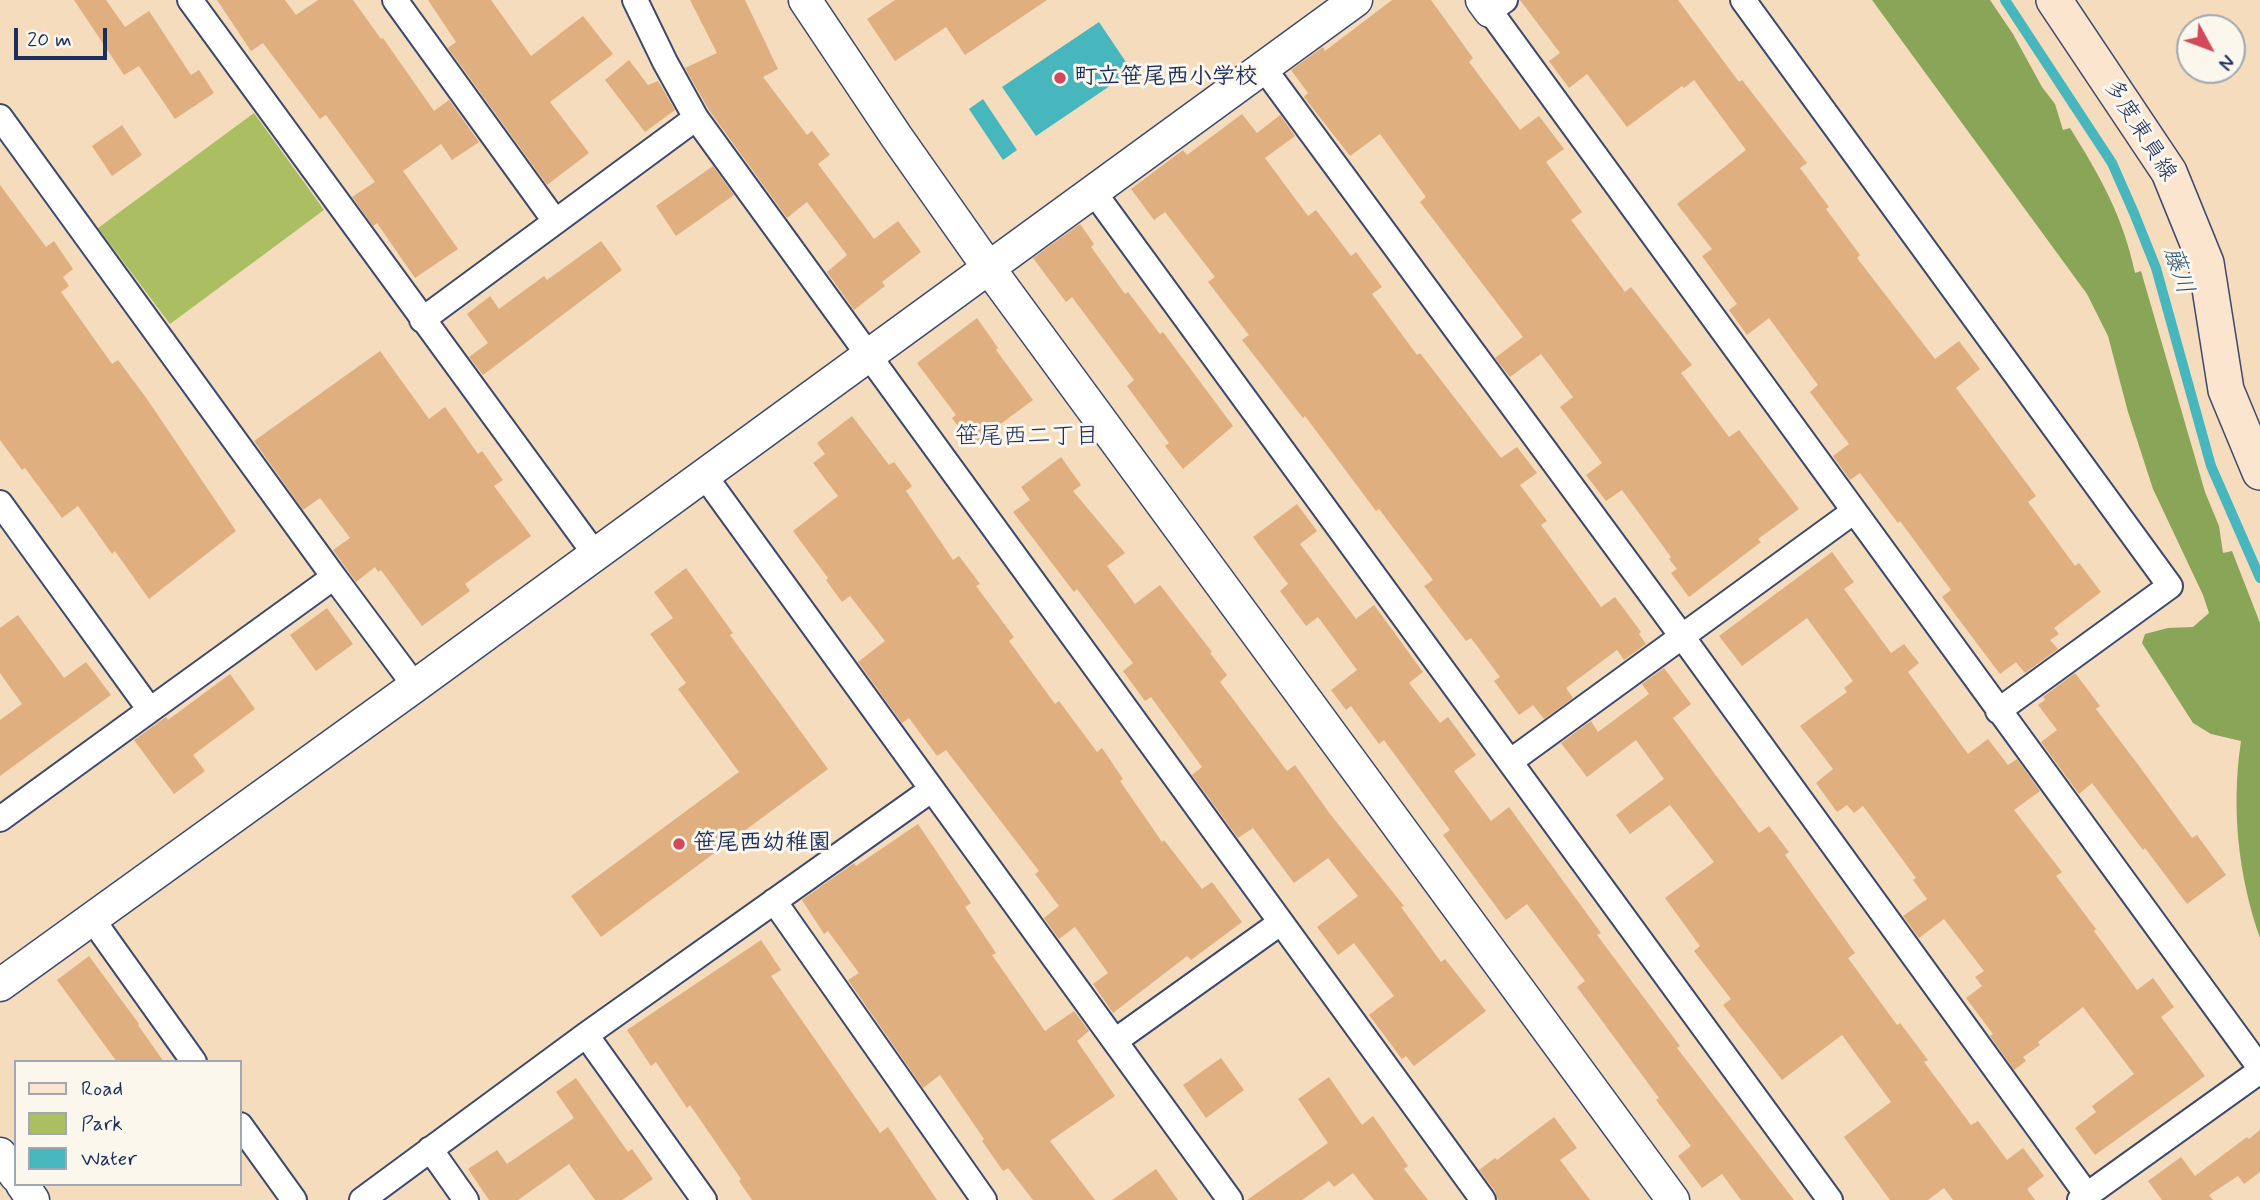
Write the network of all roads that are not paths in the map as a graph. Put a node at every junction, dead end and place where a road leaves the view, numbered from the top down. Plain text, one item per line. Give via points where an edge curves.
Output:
1 (190, 0) edge
2 (395, 0) edge
3 (635, 0) edge
4 (805, 0) edge
5 (1356, 0) edge
6 (1743, 0) edge
7 (2054, 0) edge
8 (1492, 4) edge
9 (1263, 67) junction
10 (0, 117) edge
11 (696, 118) junction
12 (1093, 191) junction
13 (555, 221) junction
14 (988, 267) junction
15 (422, 320) junction
16 (869, 355) junction
17 (2260, 472) edge
18 (704, 475) junction
19 (0, 503) edge
20 (1853, 512) junction
21 (595, 554) junction
22 (334, 577) junction
23 (1681, 635) junction
24 (415, 686) junction
25 (150, 710) junction
26 (1998, 711) junction
27 (1511, 761) junction
28 (931, 790) junction
29 (0, 819) edge
30 (774, 901) junction
31 (92, 919) junction
32 (1280, 923) junction
33 (0, 985) edge
34 (586, 1035) junction
35 (1115, 1041) junction
36 (193, 1060) edge
37 (2260, 1070) edge
38 (242, 1128) edge
39 (430, 1149) junction
40 (0, 1154) edge
41 (14, 1173) edge
42 (2084, 1197) edge
43 (294, 1200) edge
44 (362, 1200) edge
45 (466, 1200) edge
46 (704, 1200) edge
47 (984, 1200) edge
48 (1230, 1200) edge
49 (1483, 1200) edge
50 (1673, 1200) edge
51 (1829, 1200) edge

1 - 15 street
2 - 13 street
3 - 11 street
4 - 14 street
5 - 9 street
6 - 26 street via 2170,586
7 - 17 main road, 多度東員線 via 2169,173 2206,263 2227,390
8 - 20 street
9 - 12 street
9 - 23 street
10 - 22 street
11 - 13 street
11 - 16 street
12 - 14 street
12 - 27 street
13 - 15 street
14 - 16 street
14 - 50 street
15 - 21 street
16 - 18 street
16 - 32 street
18 - 21 street
18 - 28 street
19 - 25 street
20 - 23 street
20 - 26 street
21 - 24 street
22 - 24 street
22 - 25 street
23 - 27 street
23 - 42 street
24 - 31 street
25 - 29 street
26 - 37 street
27 - 51 street
28 - 30 street
28 - 35 street
30 - 34 street
30 - 47 street
31 - 33 street
31 - 36 street
32 - 35 street
32 - 49 street
34 - 39 street
34 - 46 street
35 - 48 street
37 - 42 street
38 - 43 street
39 - 44 street
39 - 45 street
40 - 41 street

